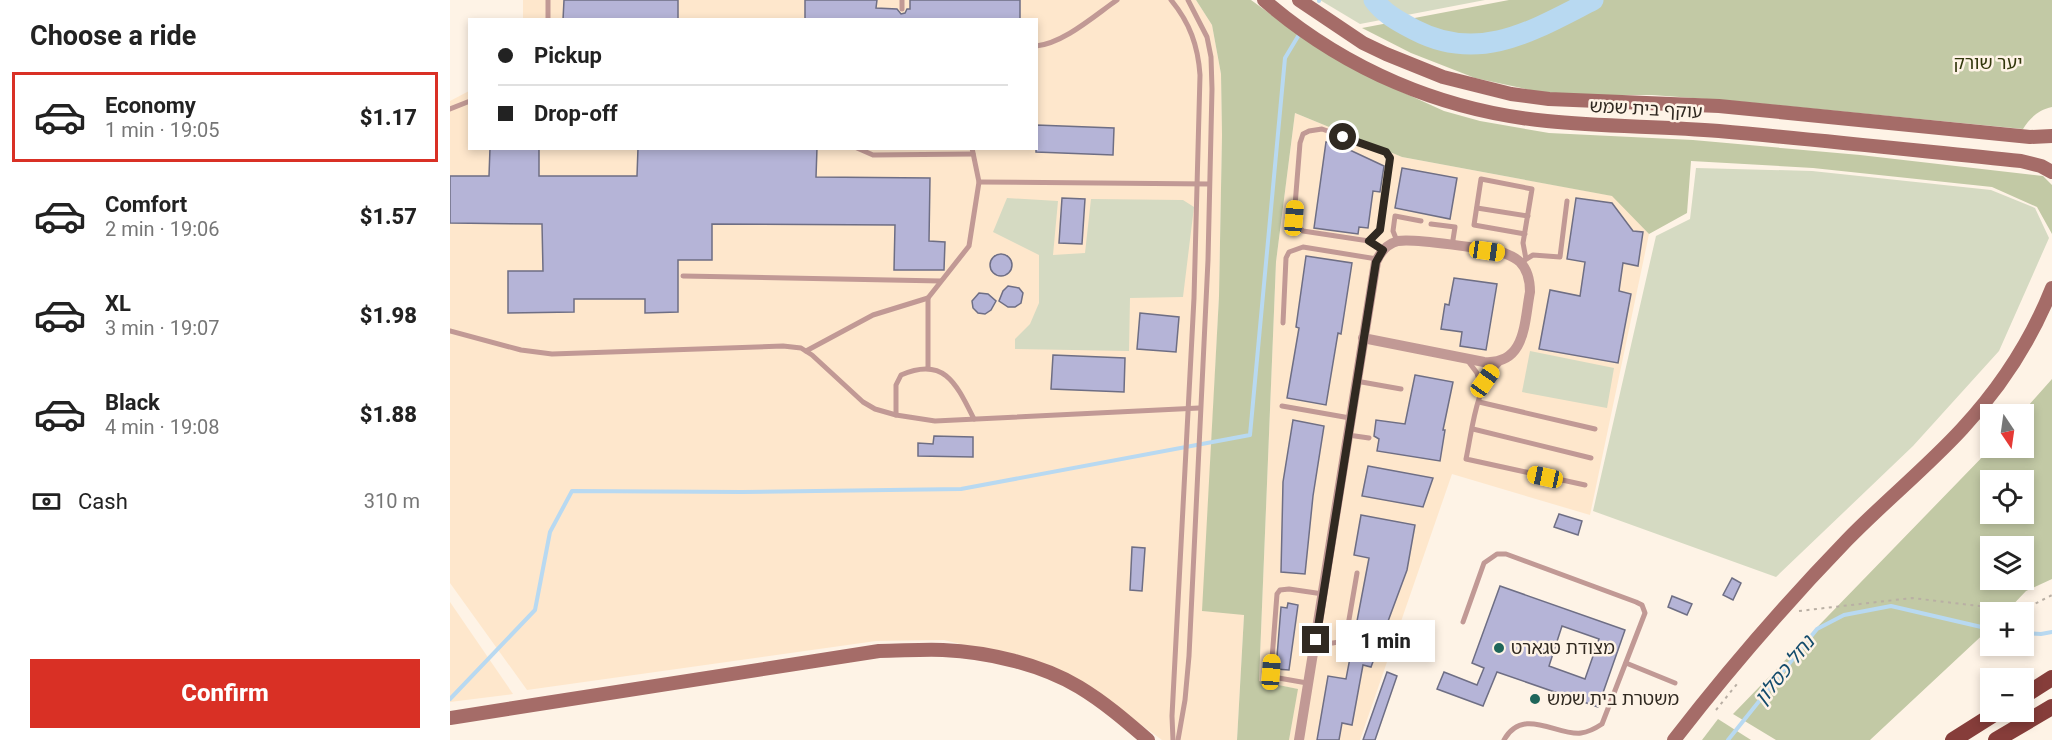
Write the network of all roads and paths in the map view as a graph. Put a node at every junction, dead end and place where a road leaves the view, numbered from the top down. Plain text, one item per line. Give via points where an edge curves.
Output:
1 (548, 0) edge
2 (902, 0) edge
3 (1117, 0) edge
4 (1171, 0) edge
5 (1188, 0) edge
6 (1264, 0) edge
7 (1299, 0) edge
8 (902, 9) dead end
9 (548, 18) edge
10 (1038, 46) edge
11 (468, 102) edge
12 (450, 109) edge
13 (2052, 136) edge
14 (859, 150) edge
15 (972, 151) edge
16 (2052, 172) edge
17 (979, 182) junction
18 (1197, 183) junction
19 (1209, 184) junction
20 (1567, 201) dead end
21 (1477, 208) junction
22 (1528, 216) junction
23 (1421, 221) dead end
24 (1431, 224) dead end
25 (1525, 234) junction
26 (1369, 241) junction
27 (1398, 242) junction
28 (1452, 246) junction
29 (1380, 254) junction
30 (1523, 261) junction
31 (683, 276) dead end
32 (941, 281) junction
33 (2052, 288) edge
34 (928, 298) junction
35 (1283, 323) dead end
36 (450, 332) edge
37 (1364, 338) junction
38 (806, 351) junction
39 (1466, 358) junction
40 (1502, 360) junction
41 (928, 368) junction
42 (1356, 381) junction
43 (1401, 389) dead end
44 (1482, 389) junction
45 (1479, 402) junction
46 (1282, 406) dead end
47 (1188, 408) junction
48 (1199, 408) junction
49 (896, 415) junction
50 (1350, 418) junction
51 (974, 419) junction
52 (1473, 429) junction
53 (1595, 429) dead end
54 (1348, 435) junction
55 (1369, 438) dead end
56 (1591, 458) dead end
57 (1585, 485) dead end
58 (1357, 573) dead end
59 (1323, 594) junction
60 (2052, 595) edge
61 (1779, 614) junction
62 (1463, 622) dead end
63 (1316, 640) junction
64 (1626, 663) junction
65 (2052, 678) edge
66 (1676, 682) dead end
67 (1309, 683) junction
68 (2034, 690) edge
69 (2052, 707) edge
70 (450, 718) edge
71 (1982, 722) edge
72 (1148, 740) edge
73 (1173, 740) edge
74 (1178, 740) edge
75 (1299, 740) edge
76 (1504, 740) edge
77 (1674, 740) edge
78 (1953, 740) edge
79 (1996, 740) edge

1 - 9 lane
2 - 8 lane
3 - 10 lane via 1059,39
4 - 18 lane via 1192,31 1199,58
5 - 19 lane via 1207,37 1211,57
6 - 16 main road, עוקף בית שמש via 1327,47 1377,75 1436,98 1507,116 1717,131 2021,161
7 - 13 main road, עוקף בית שמש via 1363,43 1405,63 1511,94 1719,106
11 - 12 lane
14 - 15 lane via 873,155
15 - 17 lane
17 - 18 lane
17 - 32 lane via 969,246
18 - 19 lane
18 - 47 lane
19 - 48 lane
20 - 30 lane via 1560,257 1533,255
21 - 22 lane
21 - 22 lane via 1480,179 1532,189
21 - 25 lane via 1474,225
22 - 25 lane
23 - 27 lane via 1395,216 1393,231
24 - 28 lane via 1455,227
25 - 30 lane
26 - 26 lane via 1380,230 1390,158 1386,152 1322,129 1303,134 1294,218 1297,226 1303,231
26 - 29 lane
27 - 28 street
27 - 29 street
28 - 30 street via 1505,254
29 - 35 lane via 1303,247 1289,252
29 - 37 street
30 - 40 street via 1530,283 1520,344 1510,357
31 - 32 lane
32 - 34 lane
33 - 61 main road via 2023,349 1981,407 1847,540
34 - 38 lane via 873,315
34 - 41 lane
36 - 38 lane via 552,354 783,346
37 - 39 street
37 - 42 street
38 - 49 lane via 863,402
39 - 40 street via 1493,363
39 - 44 lane
40 - 44 lane
41 - 49 lane via 900,375
41 - 51 lane via 945,374
42 - 43 lane
42 - 50 street
44 - 45 lane
45 - 52 lane
45 - 53 lane
46 - 50 lane
47 - 48 lane
47 - 51 lane
47 - 73 lane
48 - 74 lane via 1189,656
49 - 51 lane via 935,421
50 - 54 street
52 - 56 lane
52 - 57 lane via 1466,459
54 - 55 lane
54 - 59 street
58 - 63 lane via 1346,637 1333,644
59 - 63 street
59 - 67 lane via 1289,589 1277,594 1271,672 1274,677
60 - 61 path via 2021,611 1912,598
61 - 77 main road
62 - 64 lane via 1484,564 1497,554 1506,554 1642,605 1645,613
63 - 67 street
64 - 66 lane
64 - 76 lane via 1602,724 1593,730 1579,734 1529,723
65 - 68 highway
67 - 75 street
69 - 79 highway
70 - 72 main road via 879,651 944,650 998,657 1045,671 1098,699
71 - 78 highway

